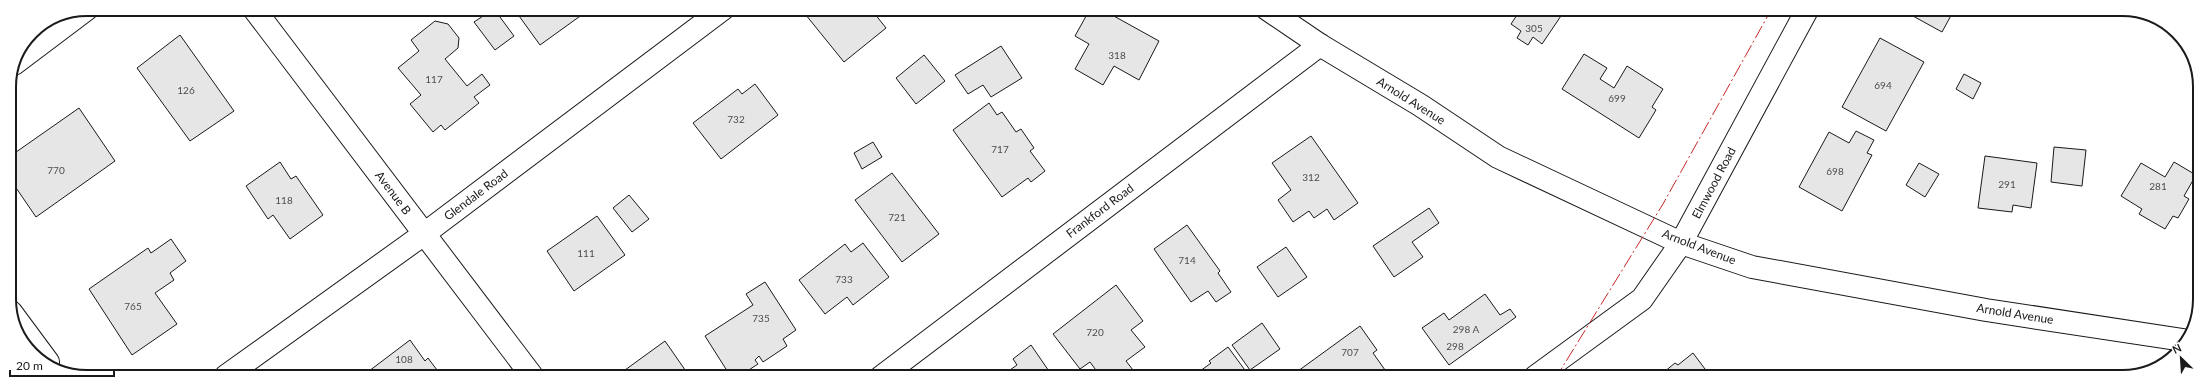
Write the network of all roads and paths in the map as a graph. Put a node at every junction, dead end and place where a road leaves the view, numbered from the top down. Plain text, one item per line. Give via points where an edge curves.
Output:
1 (259, 16) edge
2 (714, 16) edge
3 (1277, 16) edge
4 (1804, 16) edge
5 (76, 17) edge
6 (1320, 45) junction
7 (22, 58) edge
8 (424, 234) junction
9 (1681, 243) junction
10 (22, 328) edge
11 (2170, 338) edge
12 (40, 352) edge
13 (234, 370) edge
14 (527, 370) edge
15 (890, 370) edge
16 (1545, 370) edge

1 - 8 street, Avenue B
2 - 8 street, Glendale Road
3 - 6 street, Arnold Avenue
4 - 9 street, Elmwood Road
5 - 7 street
6 - 9 street, Arnold Avenue via 1420,105 1498,157
6 - 15 street, Frankford Road
8 - 13 street, Glendale Road
8 - 14 street, Avenue B
9 - 11 street, Arnold Avenue via 1752,267 1986,310
9 - 16 street, Elmwood Road via 1642,299
10 - 12 street

